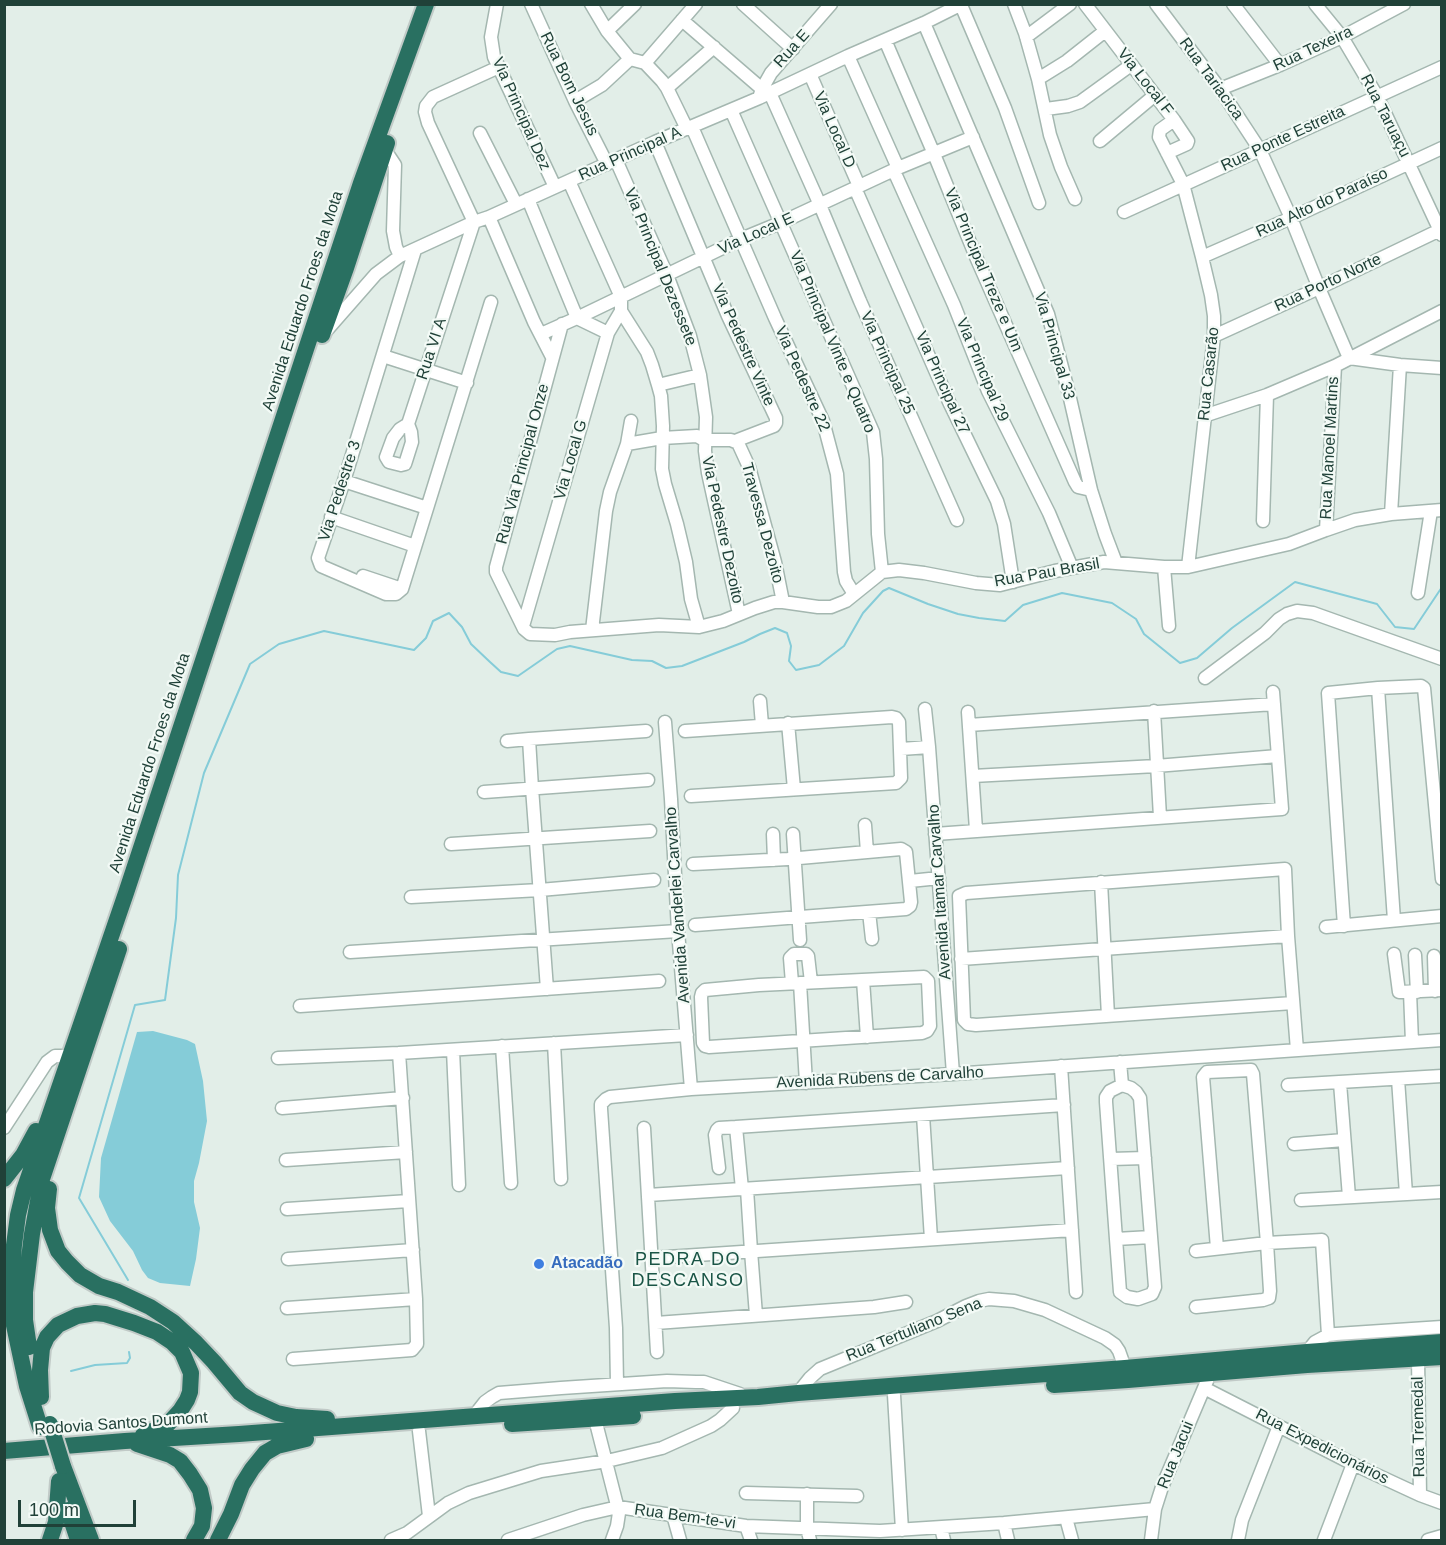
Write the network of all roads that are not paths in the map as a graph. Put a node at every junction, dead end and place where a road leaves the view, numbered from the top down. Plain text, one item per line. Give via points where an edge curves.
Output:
1 (426, 4) edge
2 (438, 4) edge
3 (497, 4) edge
4 (531, 4) edge
5 (591, 4) edge
6 (635, 4) edge
7 (696, 4) edge
8 (743, 4) edge
9 (831, 4) edge
10 (1014, 4) edge
11 (1070, 4) edge
12 (1085, 4) edge
13 (1156, 4) edge
14 (1233, 4) edge
15 (1315, 4) edge
16 (961, 5) edge
17 (1397, 6) edge
18 (758, 9) edge
19 (940, 9) edge
20 (682, 20) junction
21 (924, 23) junction
22 (607, 31) junction
23 (1105, 31) junction
24 (1026, 37) junction
25 (1342, 37) junction
26 (885, 40) junction
27 (714, 47) junction
28 (793, 49) junction
29 (848, 56) junction
30 (630, 59) junction
31 (645, 63) junction
32 (1131, 65) junction
33 (1281, 65) junction
34 (499, 67) junction
35 (1442, 67) edge
36 (810, 74) junction
37 (1038, 79) junction
38 (667, 88) junction
39 (1220, 89) junction
40 (764, 93) junction
41 (1155, 95) junction
42 (1377, 96) junction
43 (575, 101) junction
44 (1046, 109) junction
45 (731, 110) junction
46 (1174, 120) junction
47 (690, 128) junction
48 (480, 133) dead end
49 (973, 137) junction
50 (1100, 141) dead end
51 (655, 142) junction
52 (1442, 148) edge
53 (385, 150) junction
54 (1260, 150) junction
55 (1167, 153) junction
56 (934, 154) junction
57 (611, 162) junction
58 (1409, 163) junction
59 (896, 169) junction
60 (569, 181) junction
61 (1183, 184) junction
62 (555, 187) junction
63 (857, 187) junction
64 (528, 199) junction
65 (1075, 199) dead end
66 (1039, 203) dead end
67 (516, 204) junction
68 (820, 204) junction
69 (1124, 212) dead end
70 (489, 216) junction
71 (1291, 218) junction
72 (474, 222) junction
73 (780, 223) junction
74 (1441, 232) edge
75 (741, 239) junction
76 (415, 250) junction
77 (400, 256) junction
78 (704, 257) junction
79 (1202, 258) junction
80 (667, 275) junction
81 (1319, 288) junction
82 (621, 297) junction
83 (491, 302) dead end
84 (621, 311) junction
85 (1442, 311) edge
86 (577, 318) junction
87 (562, 324) junction
88 (608, 333) junction
89 (541, 334) junction
90 (1214, 336) junction
91 (322, 337) junction
92 (383, 356) junction
93 (552, 357) junction
94 (1349, 358) junction
95 (1400, 365) junction
96 (1335, 366) junction
97 (1442, 368) edge
98 (425, 369) junction
99 (700, 375) junction
100 (467, 383) junction
101 (658, 385) junction
102 (1267, 395) junction
103 (1204, 416) junction
104 (631, 421) dead end
105 (408, 424) junction
106 (662, 438) junction
107 (704, 440) junction
108 (735, 441) junction
109 (627, 444) junction
110 (344, 481) junction
111 (1091, 490) junction
112 (427, 508) junction
113 (1436, 510) edge
114 (1391, 514) junction
115 (331, 517) junction
116 (957, 520) dead end
117 (1263, 521) dead end
118 (1326, 530) junction
119 (415, 546) junction
120 (1116, 562) junction
121 (1164, 567) junction
122 (1188, 567) junction
123 (1072, 568) junction
124 (882, 572) junction
125 (1013, 582) junction
126 (1419, 593) dead end
127 (854, 594) junction
128 (783, 602) junction
129 (739, 614) junction
130 (523, 626) junction
131 (1169, 626) dead end
132 (699, 627) junction
133 (592, 630) junction
134 (1442, 659) edge
135 (1206, 678) dead end
136 (1378, 688) junction
137 (760, 701) dead end
138 (925, 709) dead end
139 (1154, 711) junction
140 (968, 712) dead end
141 (664, 722) dead end
142 (788, 723) junction
143 (762, 725) junction
144 (969, 725) junction
145 (646, 731) dead end
146 (685, 731) dead end
147 (529, 739) junction
148 (507, 741) dead end
149 (929, 747) junction
150 (901, 749) junction
151 (1278, 756) junction
152 (1156, 766) junction
153 (973, 776) junction
154 (648, 780) dead end
155 (532, 788) junction
156 (794, 789) junction
157 (484, 792) dead end
158 (692, 796) dead end
159 (1160, 817) junction
160 (865, 825) dead end
161 (976, 830) junction
162 (650, 831) dead end
163 (773, 834) dead end
164 (793, 834) dead end
165 (935, 834) junction
166 (536, 839) junction
167 (451, 844) dead end
168 (867, 852) junction
169 (795, 859) junction
170 (774, 860) junction
171 (693, 864) dead end
172 (939, 879) junction
173 (1442, 879) edge
174 (654, 880) dead end
175 (910, 881) junction
176 (1101, 882) junction
177 (540, 890) junction
178 (411, 897) dead end
179 (869, 912) junction
180 (799, 916) junction
181 (1442, 916) edge
182 (1394, 920) junction
183 (696, 925) dead end
184 (1344, 926) junction
185 (1326, 927) dead end
186 (678, 931) junction
187 (1288, 936) junction
188 (543, 939) junction
189 (872, 939) dead end
190 (800, 940) dead end
191 (1105, 949) junction
192 (350, 952) dead end
193 (1394, 954) dead end
194 (1415, 955) dead end
195 (1434, 956) dead end
196 (961, 959) junction
197 (863, 980) junction
198 (659, 981) dead end
199 (801, 982) junction
200 (547, 989) junction
201 (1438, 991) edge
202 (1414, 992) junction
203 (1293, 1003) junction
204 (300, 1006) dead end
205 (1108, 1016) junction
206 (687, 1035) junction
207 (867, 1037) junction
208 (1442, 1040) edge
209 (803, 1041) junction
210 (1412, 1042) junction
211 (554, 1043) junction
212 (502, 1046) junction
213 (453, 1050) junction
214 (1297, 1050) junction
215 (399, 1053) junction
216 (70, 1056) junction
217 (278, 1058) dead end
218 (1120, 1062) junction
219 (1061, 1066) junction
220 (954, 1074) junction
221 (1442, 1076) edge
222 (1398, 1079) junction
223 (806, 1083) junction
224 (1340, 1083) junction
225 (1122, 1085) junction
226 (1288, 1085) dead end
227 (691, 1089) junction
228 (64, 1093) junction
229 (403, 1098) junction
230 (1064, 1106) junction
231 (282, 1108) dead end
232 (923, 1115) junction
233 (736, 1127) junction
234 (4, 1128) edge
235 (644, 1128) dead end
236 (1344, 1140) junction
237 (1294, 1144) dead end
238 (406, 1152) junction
239 (1145, 1158) junction
240 (1111, 1159) junction
241 (286, 1160) dead end
242 (1068, 1167) junction
243 (719, 1168) dead end
244 (927, 1177) junction
245 (4, 1179) edge
246 (561, 1179) dead end
247 (512, 1184) dead end
248 (459, 1185) dead end
249 (744, 1189) junction
250 (1442, 1192) edge
251 (648, 1194) junction
252 (1406, 1194) junction
253 (1348, 1197) junction
254 (1301, 1200) dead end
255 (409, 1201) junction
256 (287, 1209) dead end
257 (1072, 1230) junction
258 (1151, 1237) junction
259 (931, 1239) junction
260 (1116, 1239) junction
261 (1267, 1243) junction
262 (1217, 1248) junction
263 (413, 1250) junction
264 (751, 1251) junction
265 (1196, 1251) dead end
266 (652, 1258) junction
267 (288, 1259) dead end
268 (1076, 1292) dead end
269 (416, 1299) junction
270 (906, 1302) dead end
271 (1196, 1307) dead end
272 (287, 1308) dead end
273 (756, 1315) junction
274 (656, 1323) junction
275 (1442, 1327) edge
276 (1328, 1335) junction
277 (1442, 1342) edge
278 (4, 1344) edge
279 (657, 1352) dead end
280 (1442, 1357) edge
281 (1307, 1358) junction
282 (1418, 1358) junction
283 (293, 1359) dead end
284 (1125, 1368) junction
285 (1207, 1381) junction
286 (617, 1384) junction
287 (27, 1386) junction
288 (798, 1393) junction
289 (894, 1395) junction
290 (41, 1397) junction
291 (758, 1397) junction
292 (732, 1408) junction
293 (474, 1416) junction
294 (595, 1419) junction
295 (391, 1423) junction
296 (45, 1425) junction
297 (1279, 1426) junction
298 (418, 1431) junction
299 (239, 1434) junction
300 (306, 1439) junction
301 (125, 1441) junction
302 (4, 1446) edge
303 (31, 1449) junction
304 (4, 1452) edge
305 (607, 1461) junction
306 (1353, 1464) junction
307 (59, 1471) junction
308 (746, 1493) dead end
309 (807, 1494) junction
310 (1420, 1495) junction
311 (856, 1496) dead end
312 (1442, 1503) edge
313 (618, 1507) junction
314 (1155, 1509) junction
315 (673, 1515) junction
316 (429, 1516) junction
317 (1066, 1518) junction
318 (1004, 1523) junction
319 (746, 1526) junction
320 (902, 1530) junction
321 (808, 1534) edge
322 (942, 1534) edge
323 (882, 1536) edge
324 (1442, 1536) edge
325 (50, 1540) edge
326 (88, 1540) edge
327 (194, 1540) edge
328 (218, 1540) edge
329 (391, 1540) edge
330 (508, 1540) edge
331 (612, 1540) edge
332 (680, 1540) edge
333 (751, 1540) edge
334 (1008, 1540) edge
335 (1072, 1540) edge
336 (1151, 1540) edge
337 (1238, 1540) edge
338 (1324, 1540) edge
339 (1428, 1540) edge

1 - 216 highway, Avenida Eduardo Froes da Mota via 361,183
2 - 53 highway, Avenida Eduardo Froes da Mota
3 - 34 street, Via Principal Dez via 491,44
4 - 43 street, Rua Bom Jesus
5 - 22 street
6 - 22 street
7 - 20 street
8 - 18 street
9 - 28 street, Rua E
10 - 24 street
11 - 24 street
12 - 23 street, Via Local F
13 - 39 street, Rua Tariacica
14 - 33 street
15 - 25 street, Rua Taruaçu
16 - 19 street, Rua Principal A
16 - 66 street via 1005,108
17 - 25 street, Rua Texeira
18 - 28 street
19 - 21 street, Rua Principal A
20 - 27 street
20 - 31 street
21 - 26 street, Rua Principal A
21 - 49 street, Via Principal 33
22 - 30 street
23 - 32 street, Via Local F
23 - 37 street
24 - 37 street
25 - 33 street, Rua Texeira
25 - 42 street, Rua Taruaçu
26 - 29 street, Rua Principal A
26 - 56 street, Via Principal Treze e Um
27 - 38 street
27 - 40 street
28 - 40 street, Rua E via 771,73
29 - 36 street, Rua Principal A
29 - 59 street, Via Principal 29
30 - 31 street
30 - 43 street via 602,85
31 - 38 street, Via Pedestre 22
32 - 41 street, Via Local F
32 - 44 street via 1080,102
33 - 39 street, Rua Texeira
34 - 62 street, Via Principal Dez
34 - 72 street via 433,97 426,106 426,117
35 - 42 street, Rua Ponte Estreita
36 - 40 street, Rua Principal A
36 - 63 street, Via Local D
37 - 44 street
38 - 47 street, Via Pedestre 22
39 - 54 street, Rua Tariacica
40 - 45 street, Rua Principal A
40 - 68 street, Via Principal 25
41 - 46 street, Via Local F
41 - 50 street
42 - 54 street, Rua Ponte Estreita
42 - 58 street, Rua Taruaçu
43 - 57 street, Rua Bom Jesus
44 - 65 street via 1057,157
45 - 47 street, Rua Principal A
45 - 73 street, Via Principal Vinte e Quatro
46 - 55 street via 1159,133
46 - 55 street, Via Local F via 1188,142
47 - 51 street, Rua Principal A
47 - 75 street, Via Pedestre 22
48 - 67 street
49 - 56 street, Via Local E
49 - 111 street, Via Principal 33 via 1048,314
51 - 57 street, Rua Principal A
51 - 78 street
52 - 58 street, Rua Alto do Paraíso
53 - 77 street via 395,165 393,231
53 - 91 highway, Avenida Eduardo Froes da Mota
54 - 61 street, Rua Ponte Estreita
54 - 71 street, Rua Tariacica
55 - 61 street, Rua Casarão
56 - 59 street, Via Local E
56 - 111 street, Via Principal Treze e Um via 1075,482 1078,487
57 - 60 street, Rua Principal A
57 - 80 street, Via Principal Dezessete
58 - 71 street, Rua Alto do Paraíso
58 - 74 street, Rua Taruaçu
59 - 63 street, Via Local E
59 - 123 street, Via Principal 29 via 988,391
60 - 62 street, Rua Principal A
60 - 82 street
61 - 69 street, Rua Ponte Estreita
61 - 79 street, Rua Casarão
62 - 64 street, Rua Principal A
63 - 68 street, Via Local E
63 - 125 street, Via Principal 27 via 950,404 997,501
64 - 67 street, Rua Principal A
64 - 86 street
67 - 70 street, Rua Principal A
68 - 73 street, Via Local E
68 - 116 street, Via Principal 25
70 - 72 street, Rua Principal A
70 - 89 street
71 - 79 street, Rua Alto do Paraíso
71 - 81 street, Rua Tariacica
72 - 76 street, Rua Principal A
72 - 98 street, Rua VI A
73 - 75 street, Via Local E
73 - 124 street, Via Principal Vinte e Quatro via 873,432
74 - 81 street, Rua Porto Norte
75 - 78 street, Via Local E
75 - 127 street, Via Pedestre 22 via 823,421 837,474 844,572
76 - 77 street, Rua Principal A
76 - 92 street, Via Pedestre 3
77 - 91 street, Rua Principal A via 376,274
78 - 80 street, Via Local E
78 - 108 street, Via Pedestre Vinte via 776,418 774,426
79 - 90 street, Rua Casarão via 1214,306
80 - 82 street, Via Local E
80 - 99 street, Via Principal Dezessete
81 - 90 street, Rua Porto Norte
81 - 94 street, Rua Tariacica
82 - 84 street
82 - 86 street, Via Local E
83 - 100 street, Via Pedestre 3
84 - 88 street, Via Local G
84 - 101 street via 647,352
85 - 94 street
86 - 87 street, Via Local E
86 - 88 street
87 - 89 street, Via Local E
87 - 93 street, Rua Via Principal Onze
88 - 130 street, Via Local G
89 - 93 street
90 - 103 street, Rua Casarão
91 - 228 highway, Avenida Eduardo Froes da Mota via 106,988
92 - 98 street
92 - 110 street, Via Pedestre 3
93 - 130 street, Rua Via Principal Onze via 496,572
94 - 95 street
94 - 96 street
95 - 97 street
95 - 114 street
96 - 102 street
96 - 118 street, Rua Manoel Martins
98 - 100 street
98 - 105 street, Rua VI A
99 - 101 street
99 - 107 street, Via Pedestre Dezoito via 706,417
100 - 112 street, Via Pedestre 3
101 - 106 street
102 - 103 street
102 - 117 street
103 - 122 street, Rua Casarão
104 - 109 street
105 - 105 street, Rua VI A via 396,433 386,453 387,460 395,464 405,464 409,456 412,436
106 - 107 street, Travessa Dezoito via 697,436
106 - 109 street, Travessa Dezoito
106 - 132 street via 662,469
107 - 108 street, Travessa Dezoito
107 - 129 street, Via Pedestre Dezoito
108 - 128 street, Travessa Dezoito via 748,467
109 - 133 street via 606,511
110 - 112 street
110 - 115 street, Via Pedestre 3
111 - 120 street, Via Principal 33
112 - 119 street, Via Pedestre 3
113 - 114 street, Rua Pau Brasil
113 - 126 street
114 - 118 street, Rua Pau Brasil
115 - 119 street
115 - 119 street, Via Pedestre 3 via 318,561 321,566 386,594 402,590
118 - 122 street, Rua Pau Brasil via 1289,544
120 - 121 street, Rua Pau Brasil
120 - 123 street, Rua Pau Brasil
121 - 122 street, Rua Pau Brasil
121 - 131 street
123 - 125 street, Rua Pau Brasil
124 - 125 street, Rua Pau Brasil via 909,571 1000,585
124 - 127 street
127 - 128 street via 837,606 825,608
128 - 129 street
129 - 132 street
130 - 133 street via 530,634 546,636
132 - 133 street via 659,625
134 - 135 street via 1313,613 1297,611 1279,619
136 - 173 street via 1421,686 1425,690
136 - 182 street
136 - 184 street via 1327,694
137 - 143 street
138 - 149 street, Avenida Itamar Carvalho
139 - 144 street
139 - 151 street via 1274,698
139 - 152 street
140 - 144 street
141 - 186 street, Avenida Vanderlei Carvalho
142 - 143 street
142 - 150 street via 895,717 899,722
142 - 156 street
143 - 146 street
144 - 153 street
145 - 147 street
147 - 148 street
147 - 155 street
149 - 150 street
149 - 165 street, Avenida Itamar Carvalho
150 - 156 street via 898,782
151 - 152 street
151 - 159 street via 1282,809
152 - 153 street
152 - 159 street
153 - 161 street
154 - 155 street
155 - 157 street
155 - 166 street
156 - 158 street
159 - 161 street
160 - 168 street
161 - 165 street
162 - 166 street
163 - 170 street
164 - 169 street
165 - 172 street, Avenida Itamar Carvalho
166 - 167 street
166 - 177 street
168 - 169 street
168 - 175 street via 904,850
169 - 170 street
169 - 180 street
170 - 171 street
172 - 175 street
172 - 220 street, Avenida Itamar Carvalho
174 - 177 street
175 - 179 street via 909,908
176 - 187 street via 1285,869
176 - 191 street
176 - 196 street via 962,894 958,899
177 - 178 street
177 - 188 street
179 - 180 street
179 - 189 street
180 - 183 street
180 - 190 street
181 - 182 street
182 - 184 street
184 - 185 street
186 - 188 street
186 - 206 street, Avenida Vanderlei Carvalho
187 - 191 street
187 - 203 street
188 - 192 street
188 - 200 street
191 - 196 street
191 - 205 street
193 - 202 street via 1398,991
194 - 202 street
195 - 201 street
196 - 205 street via 964,1020 968,1024
197 - 199 street
197 - 207 street
197 - 207 street via 921,976 928,981 927,1031
198 - 200 street
199 - 209 street
199 - 209 street via 704,991 701,997 705,1046
200 - 204 street
201 - 202 street
202 - 210 street
203 - 205 street
203 - 214 street
206 - 211 street
206 - 227 street, Avenida Vanderlei Carvalho
207 - 209 street
208 - 210 street, Avenida Rubens de Carvalho
209 - 223 street
210 - 214 street, Avenida Rubens de Carvalho
211 - 212 street
211 - 246 street
212 - 213 street
212 - 247 street
213 - 215 street
213 - 248 street
214 - 218 street, Avenida Rubens de Carvalho
215 - 217 street
215 - 229 street
216 - 228 highway, Avenida Eduardo Froes da Mota
216 - 234 street via 55,1056 47,1062
218 - 219 street, Avenida Rubens de Carvalho
218 - 225 street
219 - 220 street, Avenida Rubens de Carvalho
219 - 230 street
220 - 223 street, Avenida Rubens de Carvalho
221 - 222 street
222 - 224 street
222 - 252 street
223 - 227 street, Avenida Rubens de Carvalho
224 - 226 street
224 - 236 street
225 - 239 street via 1140,1098
225 - 240 street via 1107,1097
227 - 286 street, Avenida Rubens de Carvalho via 610,1097 602,1104
228 - 245 highway
228 - 287 highway, Avenida Eduardo Froes da Mota via 24,1190 14,1245 12,1317
228 - 290 highway, Avenida Eduardo Froes da Mota via 42,1179 25,1292 27,1336
228 - 295 highway via 47,1208 50,1230 67,1262 99,1286 139,1302 173,1322 240,1394 262,1407 296,1417
229 - 231 street
229 - 238 street
230 - 232 street
230 - 242 street
232 - 233 street
232 - 244 street
233 - 243 street via 717,1130
233 - 249 street
235 - 251 street
236 - 237 street
236 - 253 street
238 - 241 street
238 - 255 street
239 - 240 street
239 - 258 street
240 - 260 street
242 - 244 street
242 - 257 street
244 - 249 street
244 - 259 street
249 - 251 street
249 - 264 street
250 - 252 street
251 - 266 street
252 - 253 street
253 - 254 street
255 - 256 street
255 - 263 street
257 - 259 street
257 - 268 street
258 - 260 street
258 - 260 street via 1155,1290 1138,1299 1120,1292
259 - 264 street
261 - 262 street
261 - 262 street via 1253,1072 1207,1072 1203,1078
261 - 271 street via 1267,1299
261 - 276 street via 1322,1240
262 - 265 street
263 - 267 street
263 - 269 street
264 - 266 street
264 - 273 street
266 - 274 street
269 - 272 street
269 - 283 street via 418,1340 414,1348
270 - 273 street
273 - 274 street
274 - 279 street
275 - 276 street
276 - 281 street via 1315,1342
277 - 281 highway
278 - 287 highway
280 - 282 highway
281 - 282 highway
281 - 284 highway
281 - 285 highway
282 - 310 street, Rua Tremedal
284 - 288 highway
284 - 288 street, Rua Tertuliano Sena via 1119,1351 1105,1338 1045,1310 989,1299 820,1369
285 - 289 highway via 1120,1381
285 - 297 street, Rua Expedicionários
285 - 314 street, Rua Jacui
286 - 291 street via 704,1382
286 - 293 street via 499,1393
287 - 296 highway, Avenida Eduardo Froes da Mota
288 - 291 highway
289 - 292 highway
289 - 320 street
290 - 296 highway, Avenida Eduardo Froes da Mota
290 - 301 highway via 42,1348 53,1329 63,1322 86,1314 105,1314 157,1332 172,1341 186,1358 191,1373 190,1392 168,1424
291 - 293 highway
292 - 294 highway
292 - 305 street via 700,1432 651,1451
293 - 295 highway
294 - 298 highway
294 - 305 street
295 - 299 highway
296 - 307 highway, Avenida Eduardo Froes da Mota, bridge
297 - 306 street, Rua Expedicionários
297 - 337 street via 1242,1520
298 - 300 highway
298 - 316 street
299 - 300 highway
299 - 301 highway, Rodovia Santos Dumont
300 - 328 highway via 265,1453 242,1485
301 - 303 highway, Rodovia Santos Dumont
301 - 327 highway via 170,1455 190,1474 200,1490 204,1509
302 - 303 highway
303 - 304 highway, Rodovia Santos Dumont
305 - 313 street
305 - 316 street via 541,1471 493,1485 448,1503
306 - 310 street, Rua Expedicionários
306 - 338 street
307 - 325 highway via 56,1522
307 - 326 highway, Avenida Eduardo Froes da Mota
308 - 309 street
309 - 311 street
309 - 321 street
310 - 312 street, Rua Expedicionários
313 - 315 street, Rua Bem-te-vi
313 - 330 street, Rua Bem-te-vi
313 - 331 street
314 - 317 street, Rua Bem-te-vi
314 - 336 street, Rua Jacui
315 - 319 street, Rua Bem-te-vi
315 - 332 street
316 - 329 street
317 - 318 street, Rua Bem-te-vi
317 - 335 street
318 - 322 street, Rua Bem-te-vi
318 - 334 street
319 - 321 street, Rua Bem-te-vi
319 - 333 street
320 - 322 street, Rua Bem-te-vi
320 - 323 street, Rua Bem-te-vi
321 - 323 street, Rua Bem-te-vi
324 - 339 street

